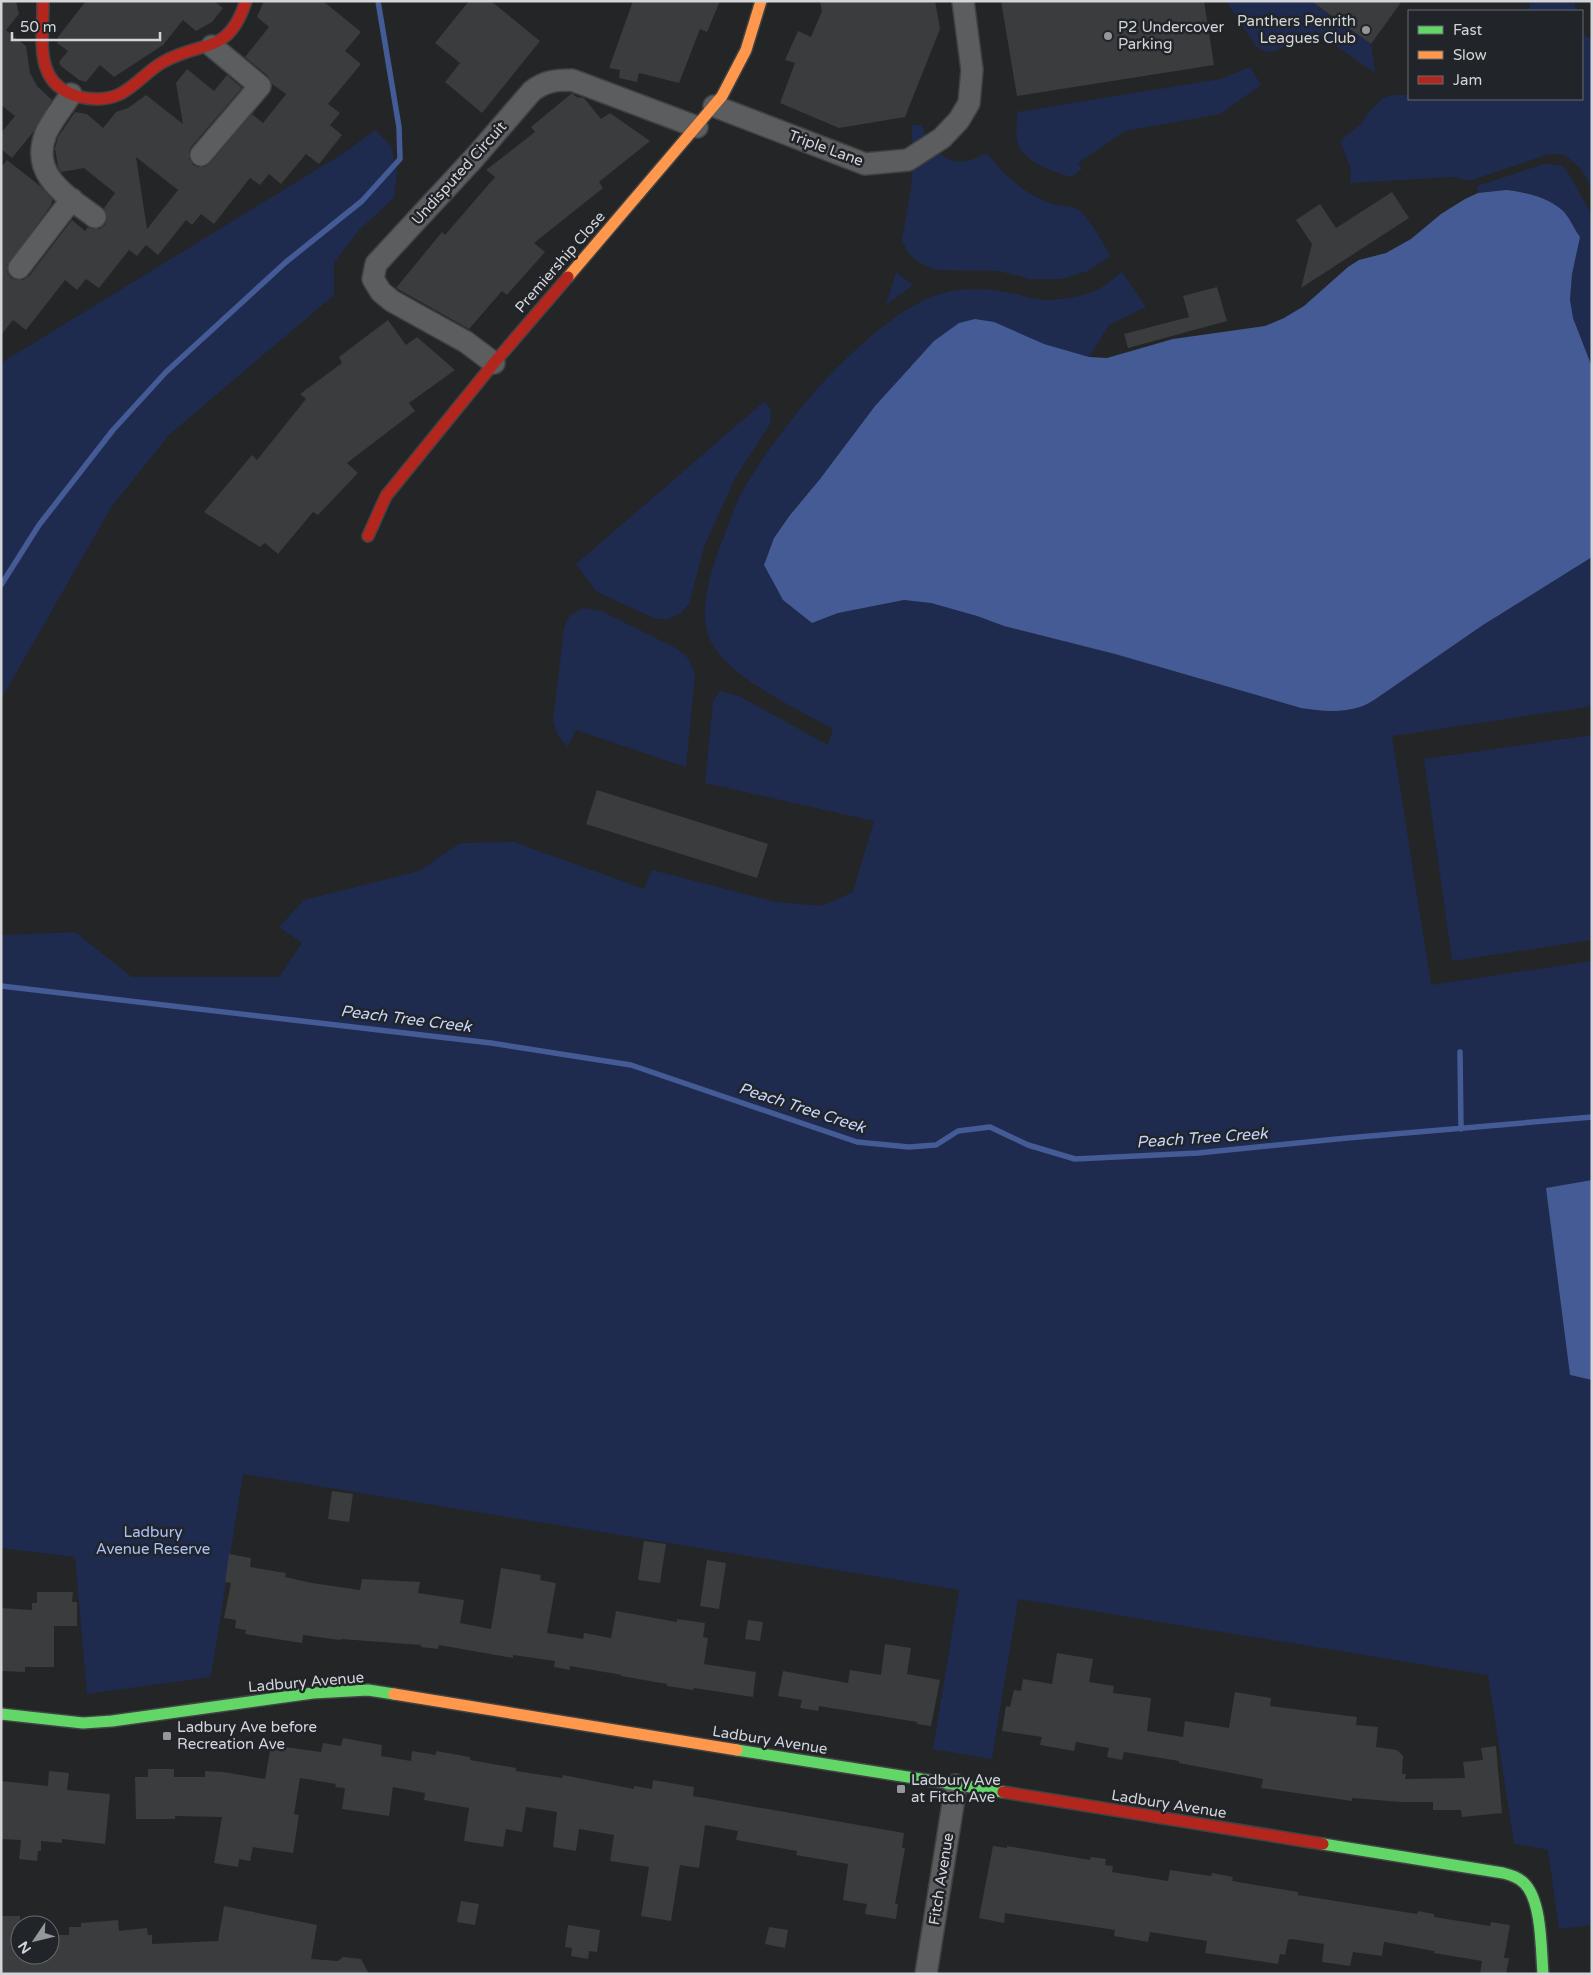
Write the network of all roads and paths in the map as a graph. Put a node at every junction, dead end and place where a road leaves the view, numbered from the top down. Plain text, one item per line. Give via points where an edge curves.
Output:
1 (43, 1) edge
2 (246, 1) edge
3 (760, 1) edge
4 (963, 1) edge
5 (212, 46) junction
6 (71, 94) junction
7 (714, 106) junction
8 (697, 127) junction
9 (201, 155) dead end
10 (72, 199) junction
11 (96, 217) dead end
12 (19, 268) dead end
13 (494, 362) junction
14 (368, 536) dead end
15 (1, 1714) edge
16 (956, 1785) junction
17 (926, 1974) edge
18 (1543, 1974) edge

1 - 6 street via 43,65 60,88
2 - 5 street via 237,23
3 - 7 street, Premiership Close via 737,72
4 - 7 street, Triple Lane via 972,70 969,103 942,138 908,160 865,164
5 - 6 street via 168,59 112,97 92,99
5 - 9 street via 260,86
6 - 10 street via 47,132 41,152 44,170 56,187
7 - 8 street, Premiership Close
8 - 13 street, Premiership Close
8 - 13 street, Undisputed Circuit via 572,80 541,84 376,264 374,279 381,292
10 - 11 street
10 - 12 street
13 - 14 street, Premiership Close via 386,496
15 - 16 street, Ladbury Avenue via 83,1723 313,1693 368,1690
16 - 17 street, Fitch Avenue
16 - 18 street, Ladbury Avenue via 1513,1875 1527,1886 1534,1904

